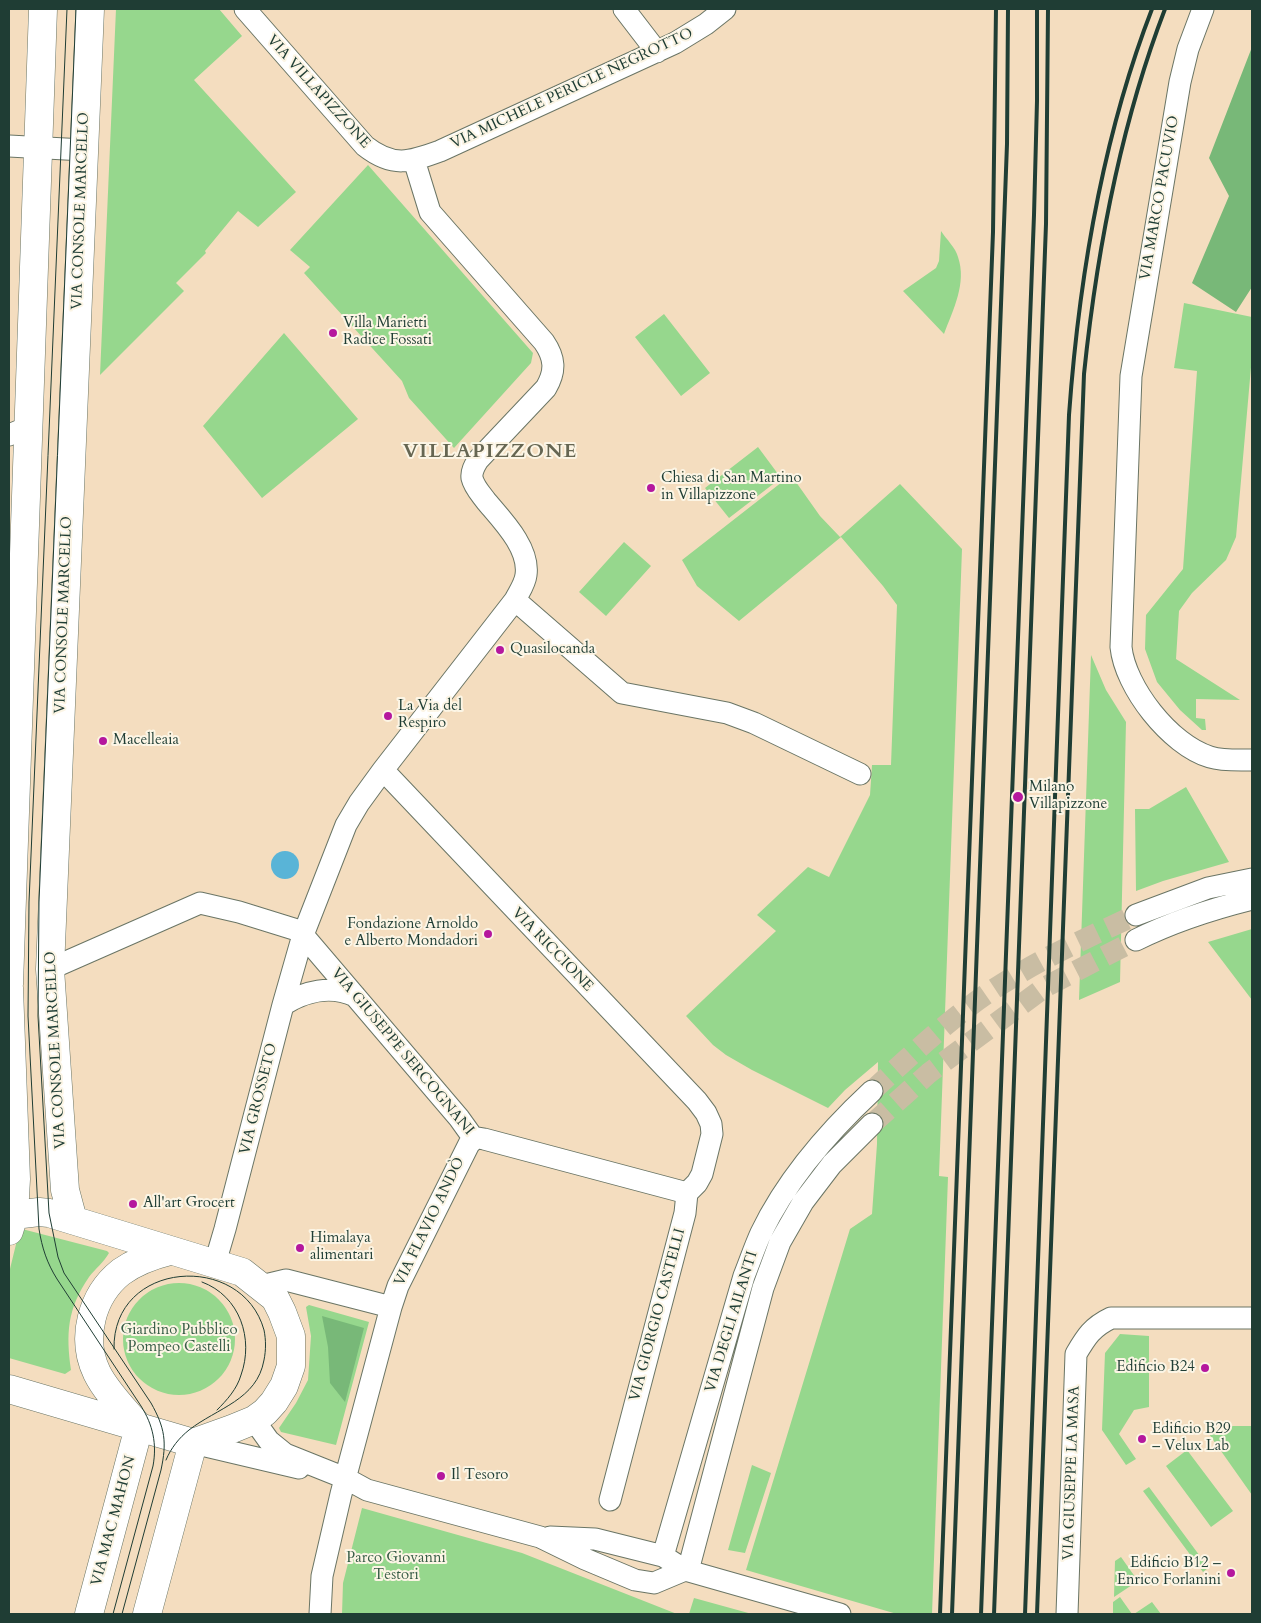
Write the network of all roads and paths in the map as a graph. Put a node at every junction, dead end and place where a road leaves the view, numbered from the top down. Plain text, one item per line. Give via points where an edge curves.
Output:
1 (43, 9) edge
2 (245, 9) edge
3 (624, 9) edge
4 (725, 9) edge
5 (1203, 9) edge
6 (91, 15) edge
7 (657, 52) junction
8 (9, 146) edge
9 (38, 147) junction
10 (84, 150) junction
11 (414, 160) junction
12 (18, 431) edge
13 (9, 550) edge
14 (23, 580) junction
15 (515, 600) junction
16 (1252, 760) edge
17 (382, 770) junction
18 (860, 774) dead end
19 (1252, 879) edge
20 (1252, 900) edge
21 (1136, 915) tunnel mouth
22 (303, 935) junction
23 (1136, 940) tunnel mouth
24 (50, 969) junction
25 (9, 984) edge
26 (9, 988) edge
27 (355, 996) junction
28 (283, 1005) junction
29 (872, 1091) tunnel mouth
30 (872, 1124) tunnel mouth
31 (712, 1134) joint
32 (474, 1139) junction
33 (687, 1193) junction
34 (73, 1220) junction
35 (11, 1224) edge
36 (170, 1250) junction
37 (215, 1263) junction
38 (261, 1286) junction
39 (391, 1307) junction
40 (1252, 1318) edge
41 (9, 1389) edge
42 (254, 1420) junction
43 (139, 1427) junction
44 (193, 1442) junction
45 (345, 1478) junction
46 (610, 1500) dead end
47 (540, 1537) junction
48 (663, 1556) junction
49 (686, 1570) junction
50 (88, 1614) edge
51 (146, 1614) edge
52 (320, 1614) edge
53 (840, 1614) edge
54 (1067, 1614) edge

1 - 9 main road
2 - 11 street, VIA VILLAPIZZONE via 365,146 388,160
3 - 7 street
4 - 7 street, VIA MICHELE PERICLE NEGROTTO via 706,24
5 - 16 street, VIA MARCO PACUVIO via 1180,82 1133,363 1122,657 1136,690 1184,743 1210,757
6 - 10 main road, VIA CONSOLE MARCELLO
7 - 11 street, VIA MICHELE PERICLE NEGROTTO
8 - 9 street
9 - 10 street
9 - 12 main road
10 - 24 main road, VIA CONSOLE MARCELLO
11 - 15 street, VIA GROSSETO via 430,212 544,342 553,360 554,368 546,388 478,460 472,471 474,485 524,556 526,575
12 - 14 main road
13 - 14 street
14 - 25 main road
15 - 17 street, VIA GROSSETO
15 - 18 street via 622,693 727,713
17 - 22 street, VIA GROSSETO via 346,825
17 - 31 street, VIA RICCIONE via 697,1101 706,1113
19 - 21 street via 1208,888
20 - 23 street via 1200,913
22 - 24 street via 282,924 200,902
22 - 27 street, VIA GIUSEPPE SERCOGNANI
22 - 28 street, VIA GROSSETO
24 - 34 main road, VIA CONSOLE MARCELLO via 64,1190
26 - 35 main road via 16,1179
27 - 28 street via 346,992 316,990
27 - 32 street, VIA GIUSEPPE SERCOGNANI
28 - 37 street, VIA GROSSETO
29 - 48 street, VIA DEGLI AILANTI via 839,1122 790,1184 761,1233 744,1276
30 - 49 street, VIA DEGLI AILANTI via 832,1164 803,1202 780,1242 763,1288
31 - 33 street, VIA GIORGIO CASTELLI via 702,1174
32 - 33 street, VIA GIUSEPPE SERCOGNANI
32 - 39 street, VIA FLAVIO ANDÒ via 402,1278
33 - 46 street, VIA GIORGIO CASTELLI
34 - 35 main road via 39,1212
34 - 36 main road
36 - 37 main road
36 - 43 main road via 131,1266 115,1278 97,1303 90,1329 89,1344 96,1371
37 - 38 main road via 242,1272
38 - 39 street via 286,1280
38 - 42 main road via 275,1298 282,1312 291,1336 292,1356 288,1376 279,1394
39 - 45 street, VIA FLAVIO ANDÒ
40 - 54 street, VIA GIUSEPPE LA MASA via 1111,1318 1087,1336 1076,1354
41 - 43 main road
42 - 44 main road
42 - 45 street via 285,1454
43 - 44 main road
43 - 50 main road, VIA MAC MAHON
44 - 45 street
44 - 51 main road
45 - 47 street via 367,1490
45 - 52 street, VIA FLAVIO ANDÒ via 322,1576
47 - 48 street via 595,1539
47 - 49 street via 635,1580 654,1583
48 - 49 street
49 - 53 street

